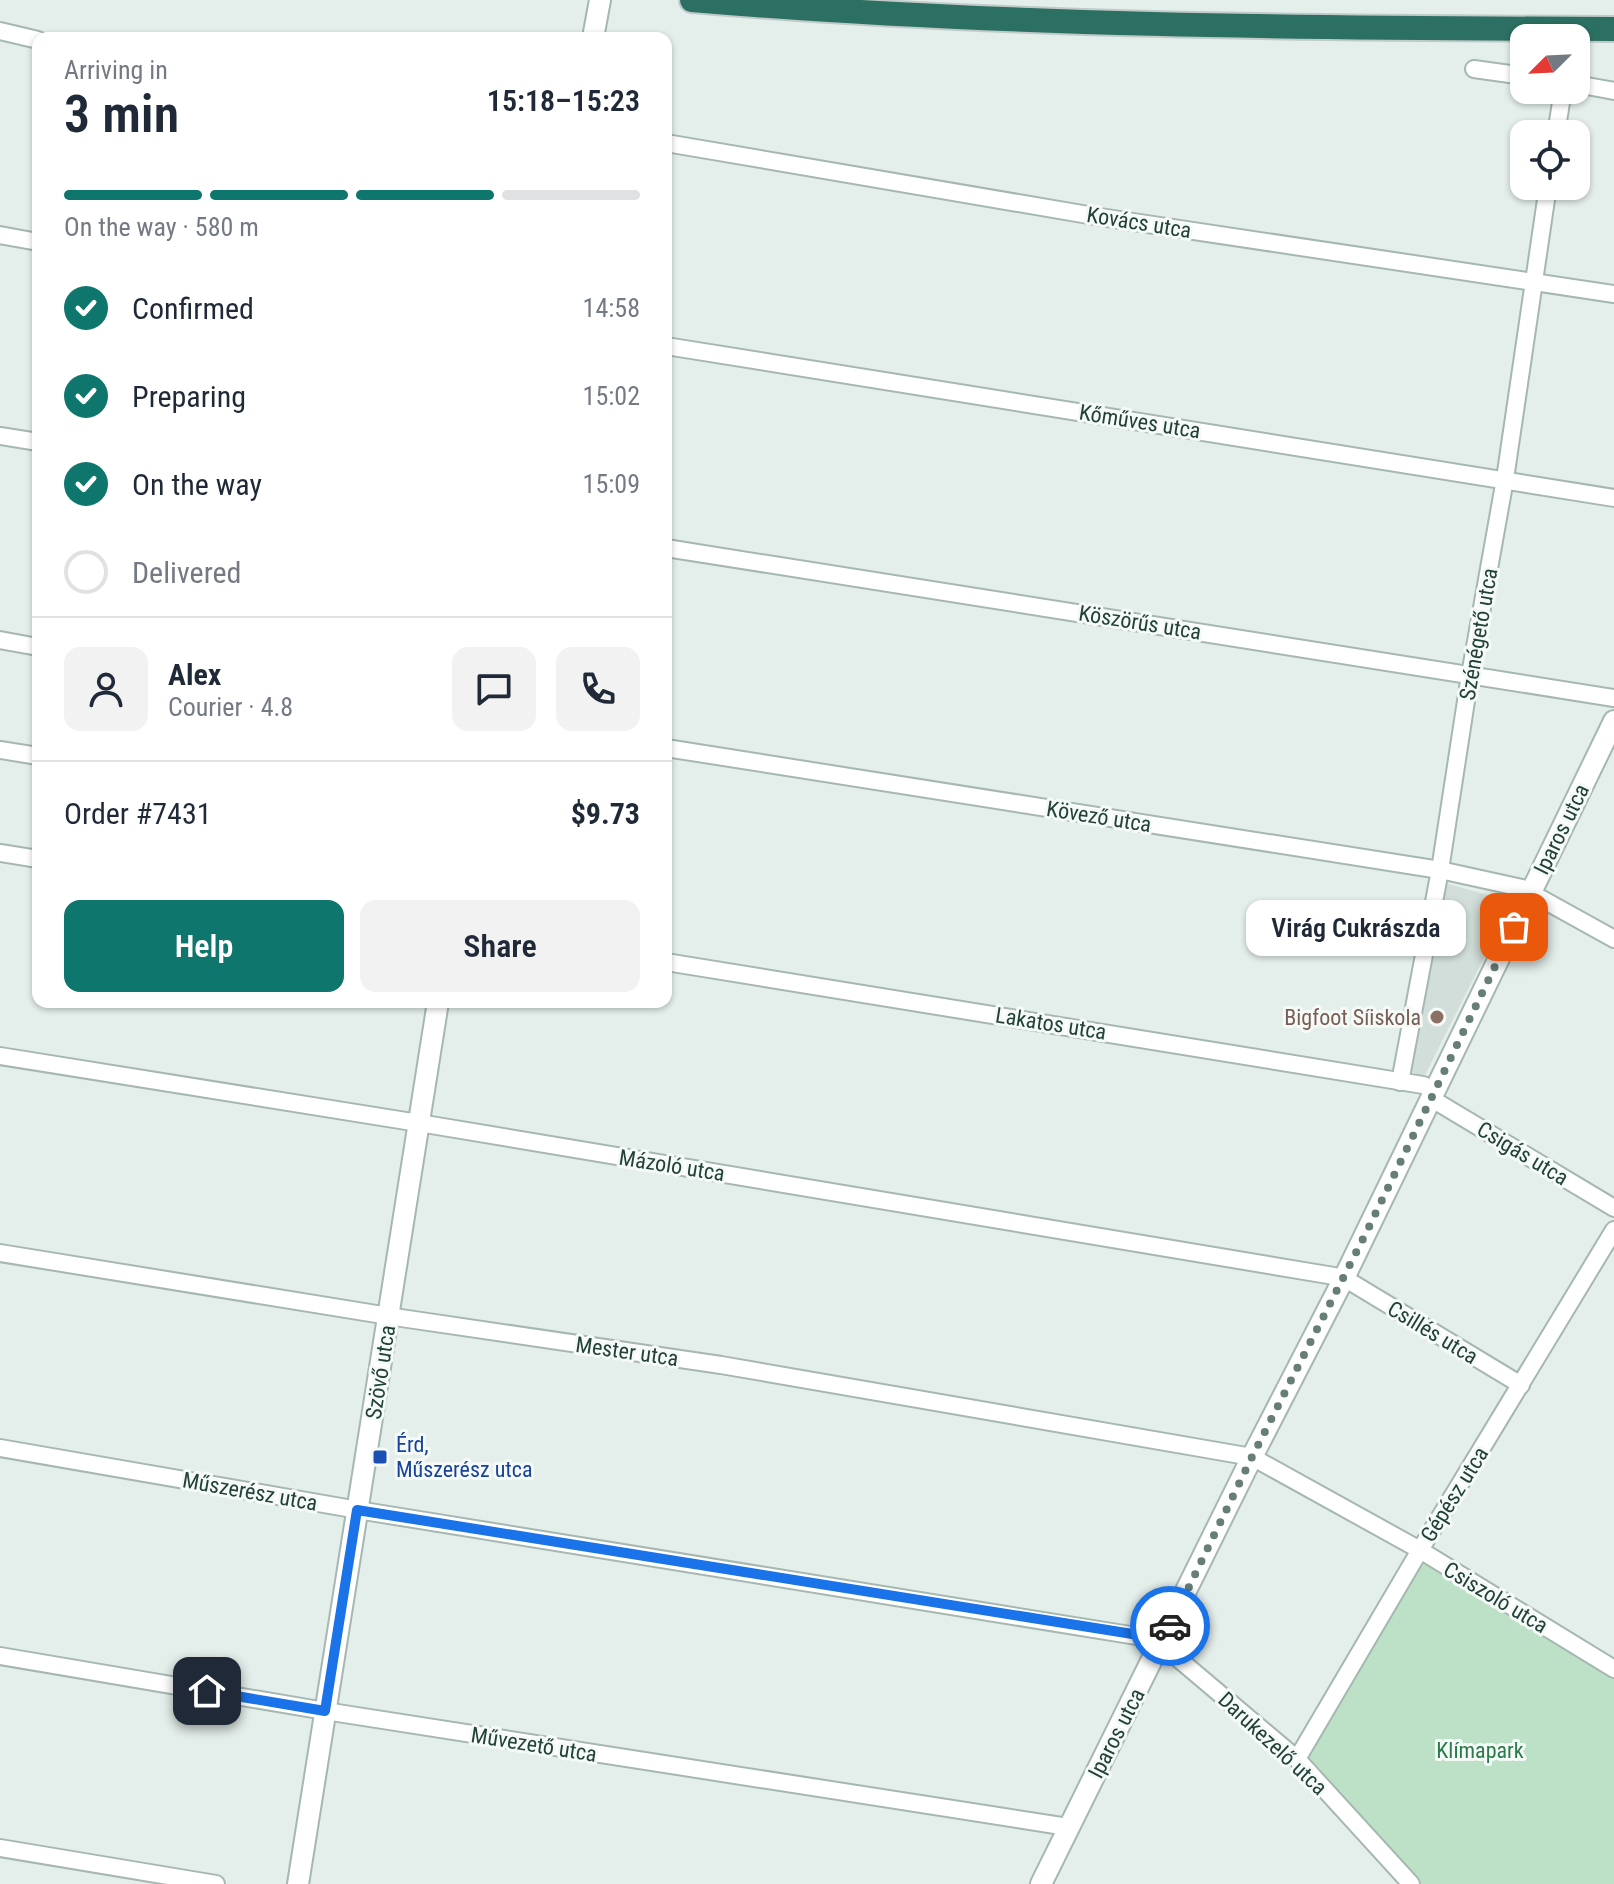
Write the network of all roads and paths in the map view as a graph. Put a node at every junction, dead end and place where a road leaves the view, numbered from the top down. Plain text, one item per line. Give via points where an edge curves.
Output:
1 (600, 0) edge
2 (692, 0) edge
3 (1614, 29) edge
4 (0, 31) edge
5 (594, 32) edge
6 (32, 39) edge
7 (1474, 69) dead end
8 (1510, 74) edge
9 (1590, 87) edge
10 (1614, 91) edge
11 (672, 144) edge
12 (1546, 200) edge
13 (0, 235) edge
14 (32, 241) edge
15 (1533, 281) junction
16 (1614, 294) edge
17 (672, 347) edge
18 (0, 436) edge
19 (32, 441) edge
20 (1505, 479) junction
21 (1614, 498) edge
22 (672, 549) edge
23 (0, 640) edge
24 (32, 646) edge
25 (1470, 675) junction
26 (1614, 698) edge
27 (1614, 721) edge
28 (672, 749) edge
29 (0, 750) edge
30 (32, 755) edge
31 (0, 853) edge
32 (32, 858) edge
33 (1440, 870) junction
34 (1530, 892) junction
35 (1614, 939) edge
36 (672, 963) edge
37 (437, 1008) edge
38 (0, 1056) edge
39 (1400, 1082) junction
40 (1434, 1095) junction
41 (419, 1124) junction
42 (1614, 1208) edge
43 (1614, 1230) edge
44 (0, 1253) edge
45 (1344, 1278) junction
46 (389, 1316) junction
47 (1521, 1385) junction
48 (0, 1448) edge
49 (1252, 1457) junction
50 (357, 1510) junction
51 (1420, 1550) junction
52 (1161, 1644) junction
53 (0, 1656) edge
54 (1614, 1669) edge
55 (325, 1711) junction
56 (1297, 1759) junction
57 (1068, 1827) junction
58 (0, 1848) edge
59 (216, 1884) edge
60 (298, 1884) edge
61 (1041, 1884) edge
62 (1411, 1884) edge

1 - 5 street
2 - 3 highway via 1122,23
4 - 6 street
7 - 8 street
9 - 10 street
11 - 15 street, Kovács utca via 1100,217
12 - 15 street, Szénégető utca
13 - 14 street
15 - 16 street, Kovács utca
15 - 20 street, Szénégető utca
17 - 20 street, Kőműves utca
18 - 19 street
20 - 21 street, Kőműves utca
20 - 25 street, Szénégető utca
22 - 25 street, Köszörűs utca
23 - 24 street
25 - 26 street, Köszörűs utca
25 - 33 street, Szénégető utca
27 - 34 street, Iparos utca
28 - 33 street, Kövező utca
29 - 30 street
31 - 32 street
33 - 34 street, Kövező utca
33 - 39 street, Szénégető utca
34 - 35 street, Kövező utca
34 - 40 street, Iparos utca
36 - 39 street, Lakatos utca
37 - 41 street, Szövő utca
38 - 41 street, Mázoló utca
39 - 40 street, Lakatos utca
40 - 42 street, Csigás utca
40 - 45 street, Iparos utca
41 - 45 street, Mázoló utca
41 - 46 street, Szövő utca
43 - 47 street, Gépész utca
44 - 46 street, Mester utca
45 - 47 street, Csillés utca
45 - 49 street, Iparos utca
46 - 49 street, Mester utca via 721,1365
46 - 50 street, Szövő utca
47 - 51 street, Gépész utca
48 - 50 street, Műszerész utca
49 - 51 street, Csiszoló utca
49 - 52 street, Iparos utca
50 - 52 street, Műszerész utca via 1130,1634
50 - 55 street, Szövő utca
51 - 54 street, Csiszoló utca
51 - 56 street, Gépész utca
52 - 56 street, Darukezelő utca
52 - 57 street, Iparos utca
53 - 55 street, Művezető utca
55 - 57 street, Művezető utca
55 - 60 street, Szövő utca
56 - 62 street, Darukezelő utca
57 - 61 street, Iparos utca
58 - 59 street

